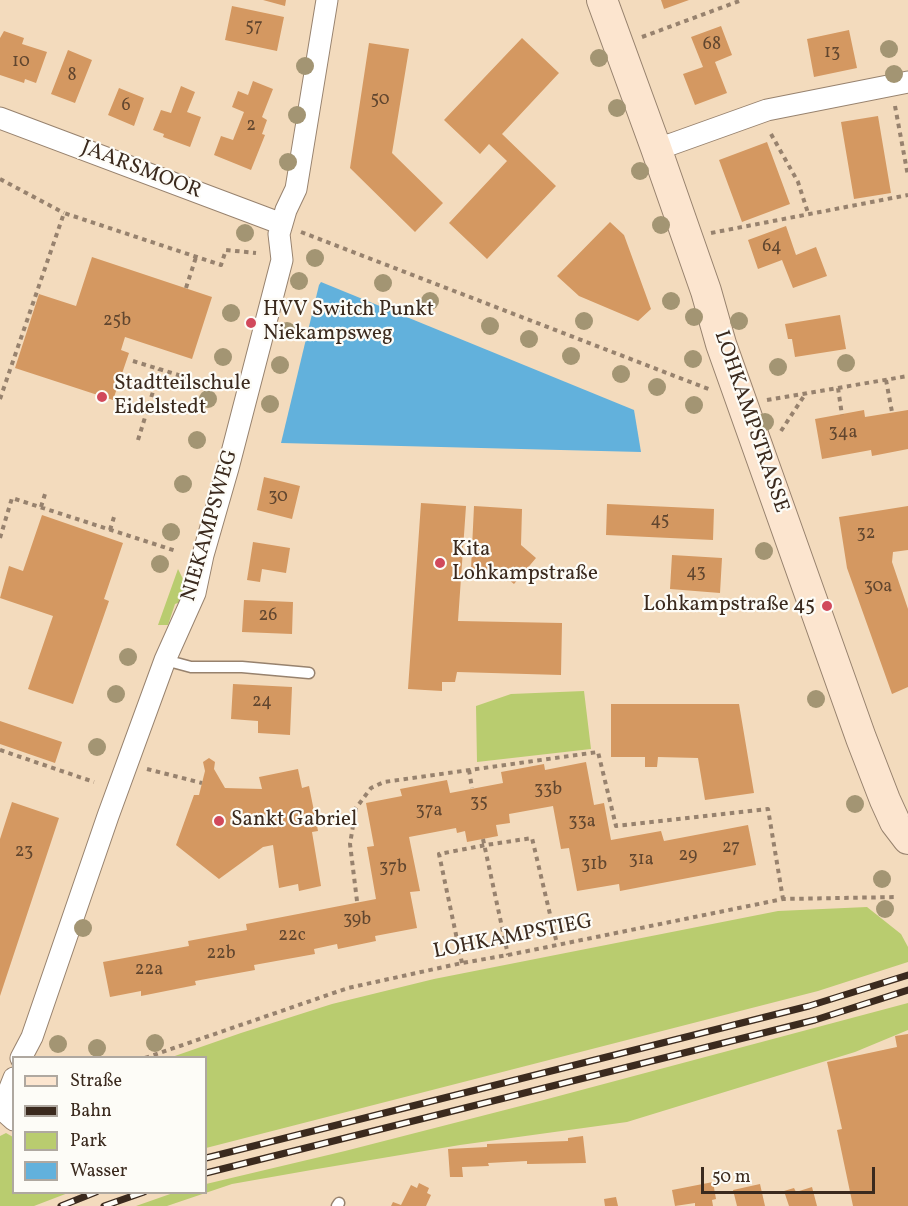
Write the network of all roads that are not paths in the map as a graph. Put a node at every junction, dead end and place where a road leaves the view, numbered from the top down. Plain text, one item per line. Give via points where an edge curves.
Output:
1 (327, 0) edge
2 (602, 0) edge
3 (899, 83) edge
4 (0, 118) edge
5 (656, 148) junction
6 (287, 226) junction
7 (165, 660) junction
8 (309, 673) dead end
9 (908, 839) edge
10 (32, 1037) junction
11 (22, 1056) edge
12 (37, 1056) edge
13 (12, 1083) edge
14 (12, 1118) edge

1 - 6 street, NIEKAMPSWEG
2 - 5 street, LOHKAMPSTRASSE
3 - 5 street via 767,110
4 - 6 street, JAARSMOOR
5 - 9 street, LOHKAMPSTRASSE via 857,728 895,822
6 - 7 street, NIEKAMPSWEG via 279,234 282,260 192,603
7 - 8 lane via 191,667
7 - 10 street, NIEKAMPSWEG
10 - 11 street, NIEKAMPSWEG
10 - 12 street
13 - 14 street via 6,1113

